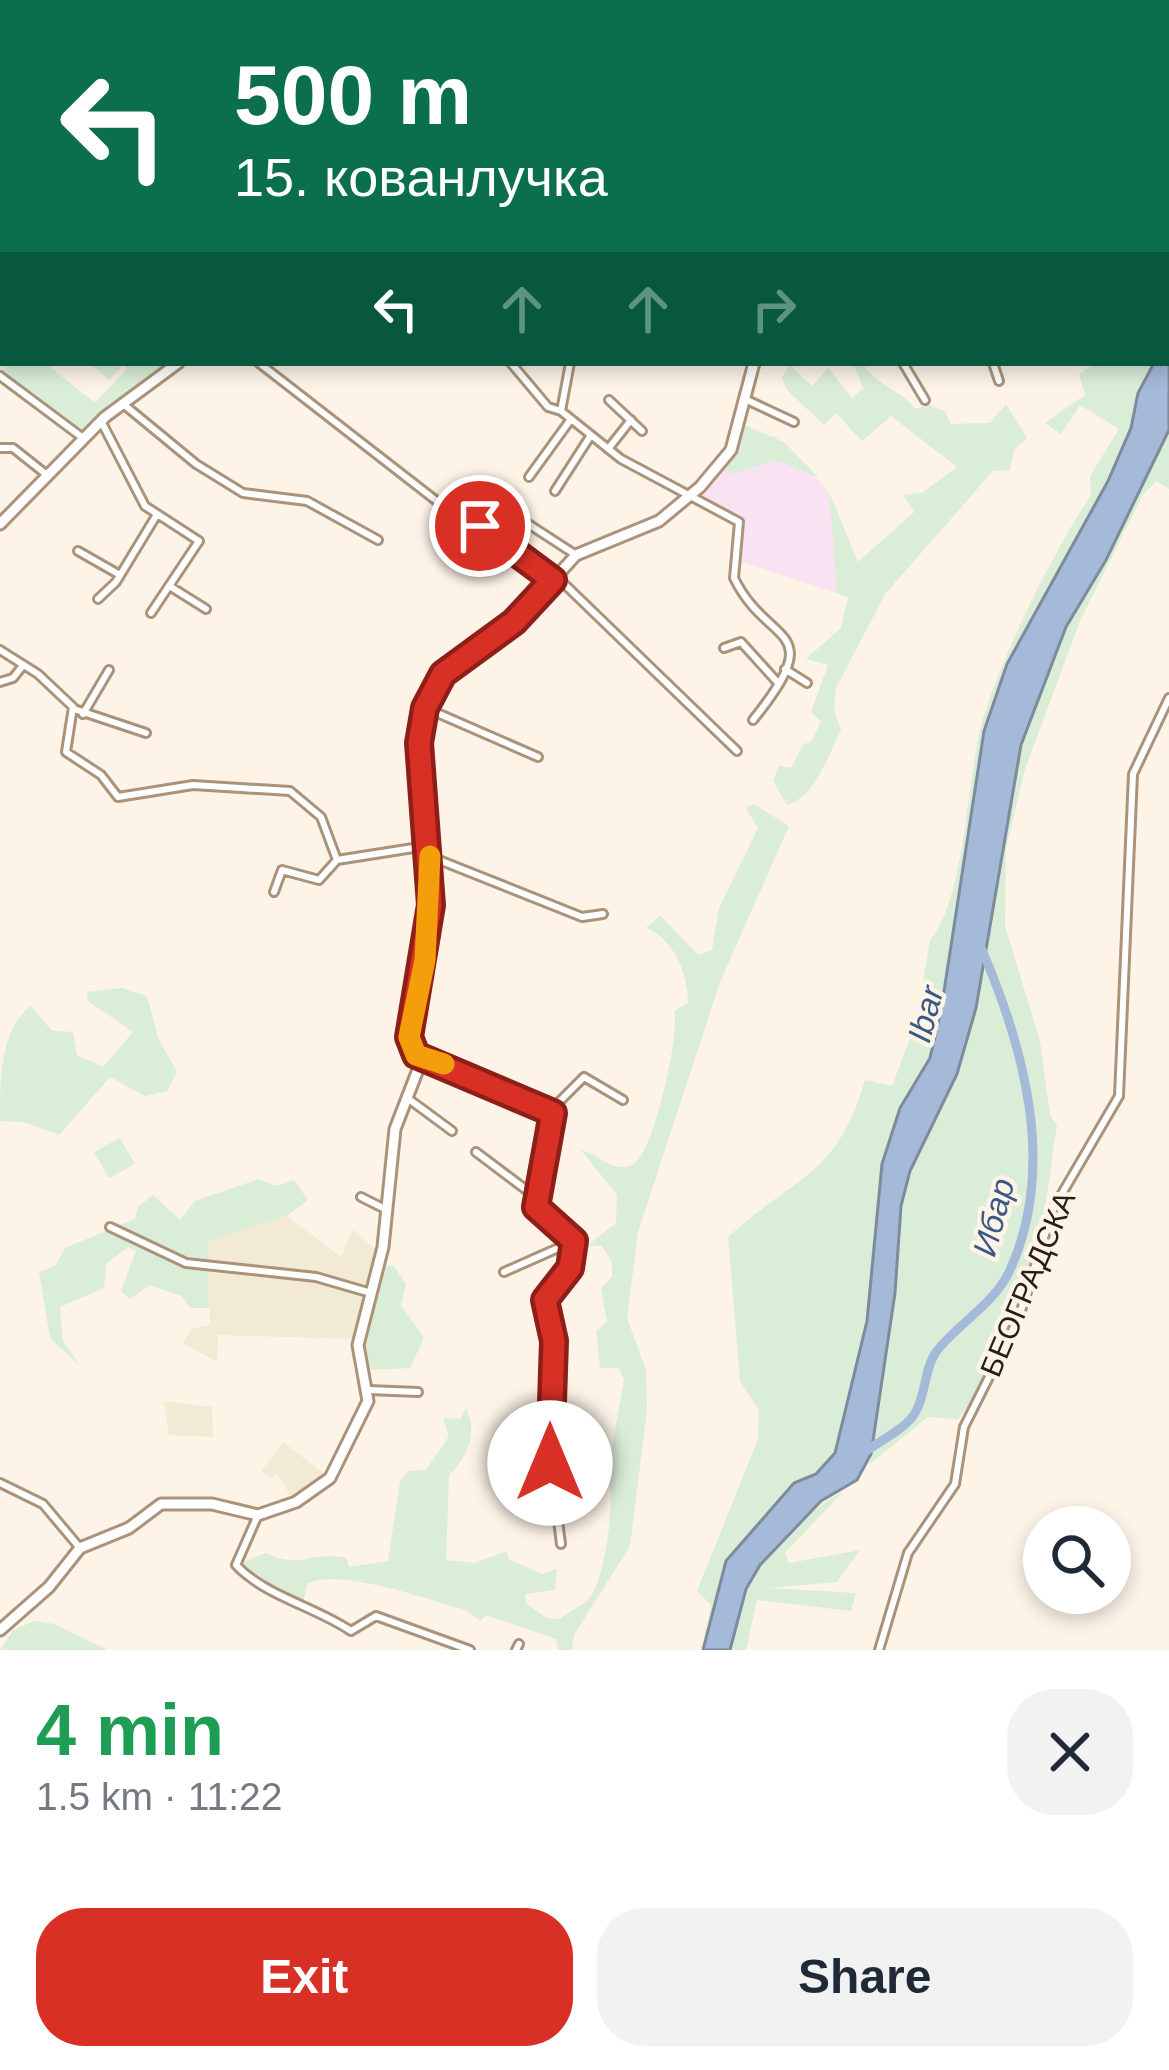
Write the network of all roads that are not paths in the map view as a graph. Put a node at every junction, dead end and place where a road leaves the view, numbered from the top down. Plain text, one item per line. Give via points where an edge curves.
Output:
1 (174, 366) edge
2 (263, 366) edge
3 (514, 366) edge
4 (569, 366) edge
5 (753, 366) edge
6 (905, 366) edge
7 (994, 366) edge
8 (0, 376) edge
9 (998, 381) dead end
10 (609, 400) dead end
11 (747, 400) junction
12 (925, 400) dead end
13 (122, 403) junction
14 (561, 411) junction
15 (103, 419) junction
16 (571, 419) junction
17 (631, 420) junction
18 (794, 422) dead end
19 (642, 430) dead end
20 (591, 435) junction
21 (82, 438) junction
22 (0, 448) edge
23 (608, 449) junction
24 (47, 475) junction
25 (529, 478) dead end
26 (555, 491) dead end
27 (693, 495) junction
28 (156, 516) junction
29 (516, 516) dead end
30 (2, 520) edge
31 (378, 540) dead end
32 (78, 551) dead end
33 (576, 555) junction
34 (120, 575) junction
35 (554, 578) junction
36 (171, 586) junction
37 (98, 599) dead end
38 (206, 609) dead end
39 (152, 614) dead end
40 (724, 648) dead end
41 (0, 650) edge
42 (21, 668) junction
43 (785, 669) junction
44 (109, 670) dead end
45 (0, 682) edge
46 (807, 683) dead end
47 (779, 684) junction
48 (1169, 698) edge
49 (425, 708) junction
50 (74, 709) junction
51 (83, 714) junction
52 (753, 720) dead end
53 (146, 733) dead end
54 (737, 751) dead end
55 (538, 757) dead end
56 (429, 851) junction
57 (337, 860) junction
58 (274, 892) dead end
59 (603, 914) dead end
60 (416, 1055) junction
61 (406, 1097) junction
62 (623, 1100) dead end
63 (551, 1110) junction
64 (452, 1131) dead end
65 (476, 1152) dead end
66 (361, 1197) dead end
67 (537, 1198) junction
68 (387, 1210) junction
69 (110, 1227) dead end
70 (574, 1241) junction
71 (504, 1272) dead end
72 (370, 1293) junction
73 (369, 1390) junction
74 (418, 1392) dead end
75 (0, 1483) edge
76 (258, 1515) junction
77 (561, 1544) dead end
78 (80, 1548) junction
79 (0, 1630) edge
80 (880, 1645) edge
81 (470, 1650) edge
82 (894, 1650) edge

1 - 13 street
2 - 35 street via 443,506
3 - 14 street
4 - 14 street
5 - 11 street
6 - 12 street
7 - 9 street
8 - 21 street
10 - 17 street
11 - 18 street
11 - 27 street via 731,449
13 - 15 street
13 - 31 street via 243,493 307,502
14 - 16 street
15 - 21 street
15 - 28 street via 140,500
16 - 20 street
16 - 25 street
17 - 19 street
17 - 23 street
20 - 23 street
20 - 26 street
21 - 24 street
22 - 24 street via 14,448
23 - 27 street
24 - 30 street
27 - 33 street via 659,521
27 - 43 street via 739,521 734,578 789,638
28 - 34 street
28 - 36 street via 199,541
29 - 33 street
32 - 34 street
33 - 35 street
34 - 37 street
35 - 49 street via 514,622 443,674
35 - 54 street
36 - 38 street
36 - 39 street
40 - 47 street via 741,642
41 - 42 street
42 - 45 street
42 - 50 street
43 - 46 street
43 - 47 street
44 - 51 street
47 - 52 street
48 - 80 street, БЕОГРАДСКА via 1132,774 1119,1096 1053,1209 1019,1317 964,1427 955,1484 908,1553
49 - 55 street
49 - 56 street via 419,743
50 - 51 street
50 - 57 street via 66,752 118,797 193,785 290,790 321,818
51 - 53 street
56 - 57 street
56 - 59 street via 582,917
56 - 60 street via 427,941 409,1037
57 - 58 street via 319,880 282,870
60 - 61 street
60 - 63 street
61 - 64 street
61 - 68 street
62 - 63 street via 584,1077
63 - 67 street
65 - 67 street
66 - 68 street
67 - 70 street via 540,1213
68 - 72 street
69 - 72 street via 186,1263 316,1277
70 - 71 street
70 - 77 street via 570,1268 545,1300 554,1341 548,1443
72 - 73 street via 358,1346
73 - 74 street
73 - 76 street via 330,1478
75 - 78 street via 43,1504
76 - 78 street via 171,1501
76 - 81 street via 236,1565 247,1577 351,1631 376,1616
78 - 79 street
80 - 82 street

